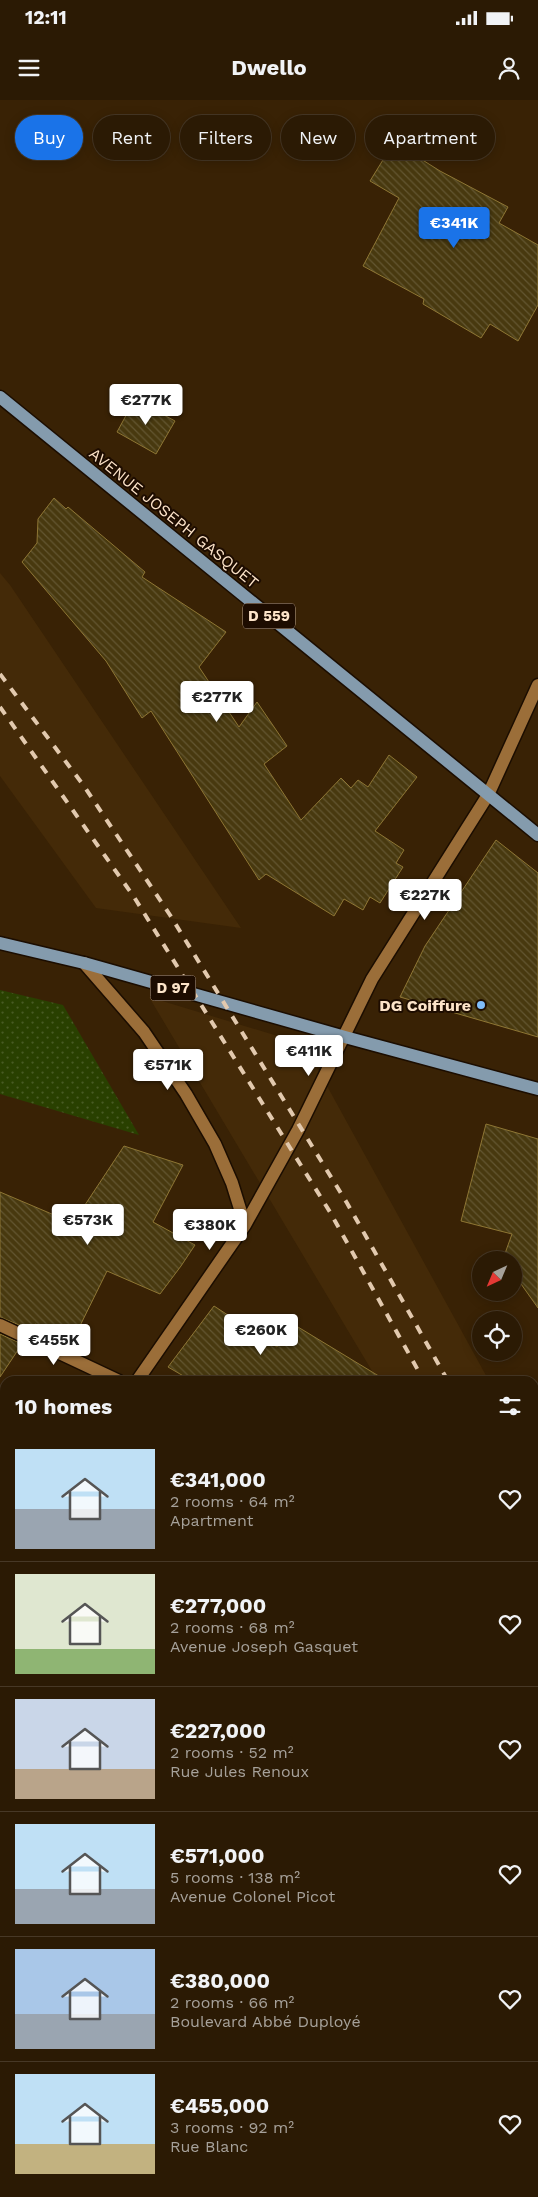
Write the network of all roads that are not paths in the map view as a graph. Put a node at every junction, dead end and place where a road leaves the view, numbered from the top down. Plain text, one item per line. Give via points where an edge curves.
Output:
1 (0, 397) edge
2 (538, 685) edge
3 (488, 795) junction
4 (538, 835) edge
5 (0, 943) edge
6 (84, 963) junction
7 (345, 1037) junction
8 (538, 1089) edge
9 (244, 1225) junction
10 (0, 1325) edge
11 (108, 1376) edge
12 (141, 1376) edge

1 - 3 main road, AVENUE JOSEPH GASQUET / D 559
2 - 3 street
3 - 4 main road, AVENUE JOSEPH GASQUET / D 559
3 - 7 street via 372,979
5 - 6 main road, D 97
6 - 7 main road, D 97
6 - 9 street via 144,1032 186,1094 215,1144 232,1183
7 - 8 main road, D 97
7 - 9 street via 298,1130
9 - 12 street
10 - 11 street

